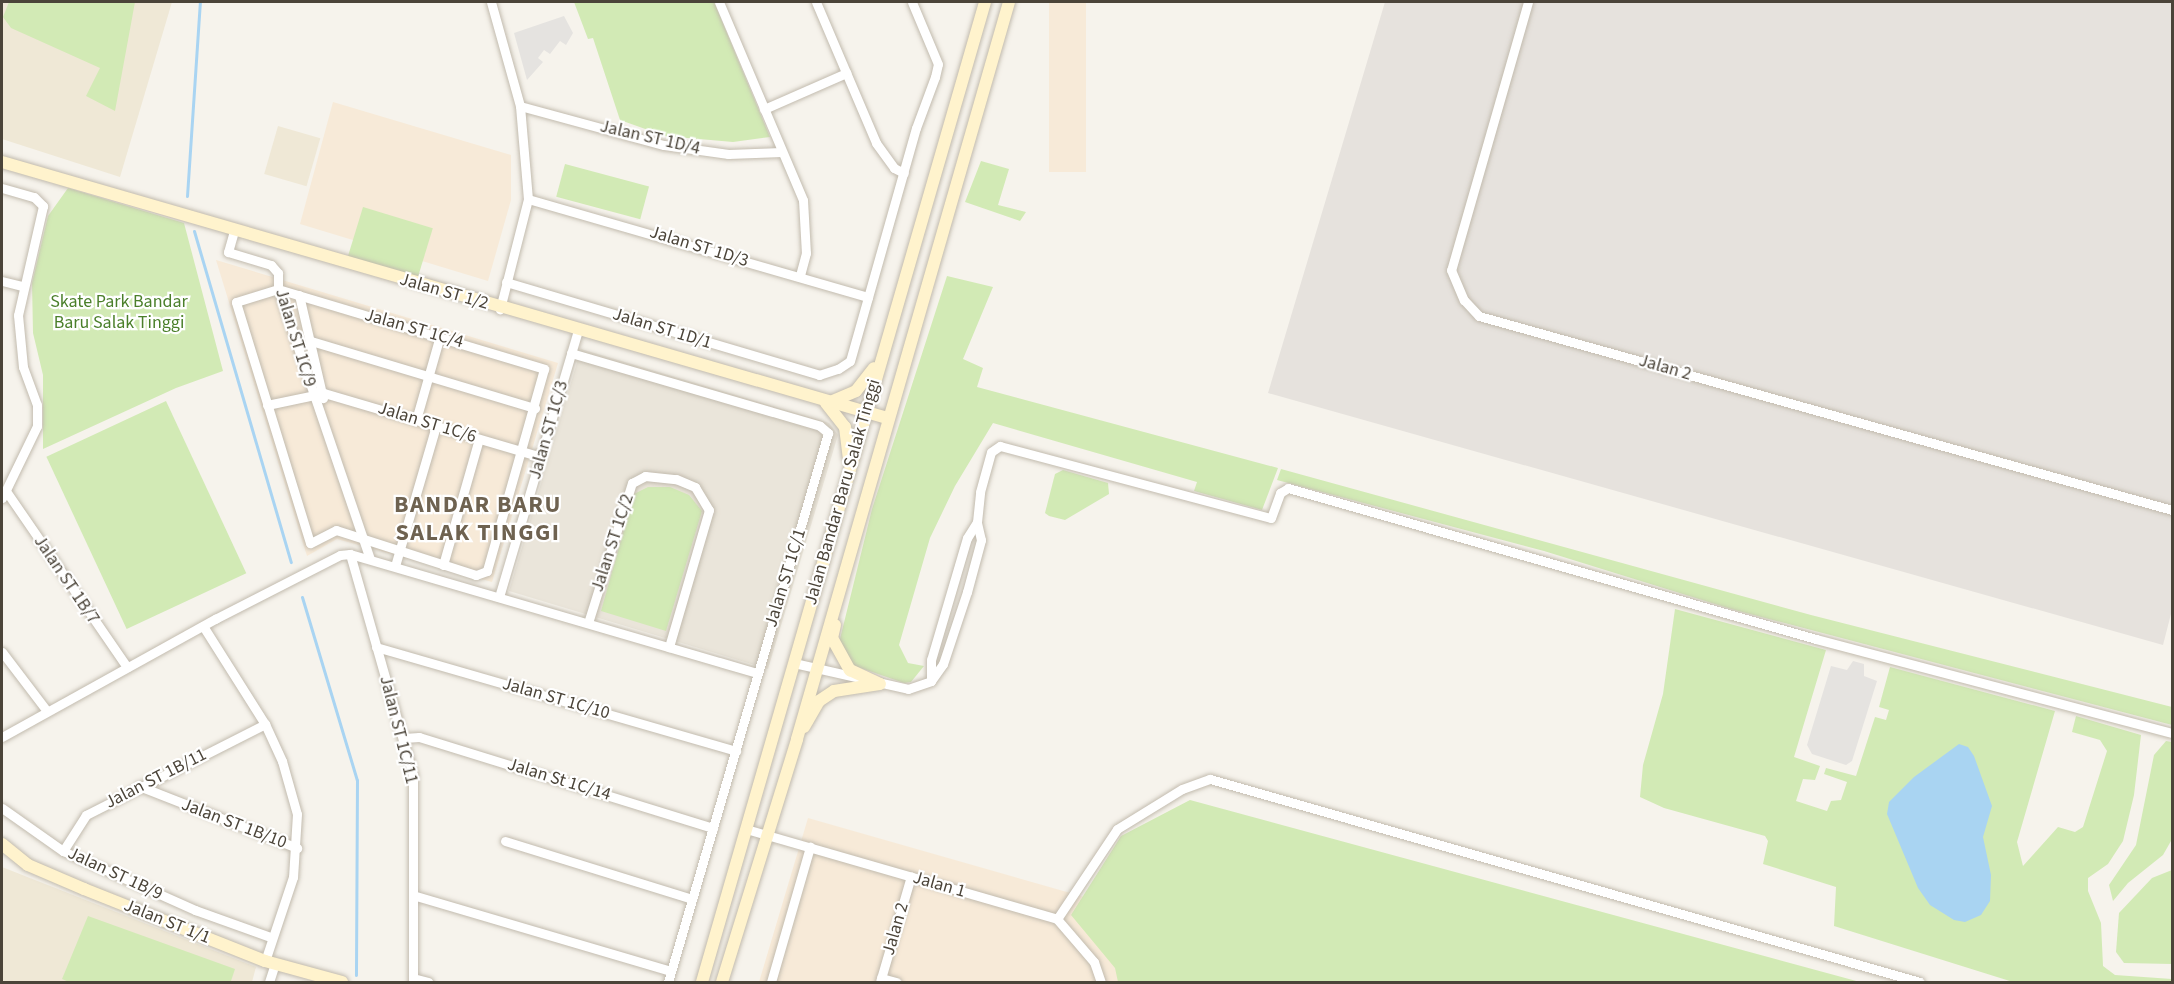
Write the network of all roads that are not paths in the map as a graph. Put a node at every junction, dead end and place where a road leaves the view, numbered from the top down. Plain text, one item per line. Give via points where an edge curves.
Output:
1 (491, 2) edge
2 (719, 2) edge
3 (816, 2) edge
4 (912, 2) edge
5 (985, 2) edge
6 (1009, 2) edge
7 (1528, 2) edge
8 (846, 73) junction
9 (520, 106) junction
10 (764, 109) junction
11 (782, 152) junction
12 (2, 162) edge
13 (904, 173) junction
14 (2, 188) edge
15 (528, 199) junction
16 (234, 231) junction
17 (800, 276) junction
18 (2, 281) edge
19 (506, 282) junction
20 (22, 286) junction
21 (278, 289) junction
22 (299, 295) junction
23 (868, 297) junction
24 (500, 309) junction
25 (578, 331) junction
26 (440, 336) junction
27 (311, 341) junction
28 (572, 353) junction
29 (882, 355) junction
30 (429, 376) junction
31 (324, 393) junction
32 (312, 395) junction
33 (826, 404) junction
34 (267, 405) junction
35 (320, 406) junction
36 (535, 408) junction
37 (865, 413) junction
38 (887, 418) junction
39 (416, 420) junction
40 (436, 426) junction
41 (479, 439) junction
42 (522, 451) junction
43 (541, 457) junction
44 (849, 479) junction
45 (4, 495) edge
46 (2172, 510) edge
47 (977, 522) junction
48 (363, 539) junction
49 (851, 548) junction
50 (400, 552) junction
51 (350, 554) junction
52 (370, 558) junction
53 (443, 565) junction
54 (395, 566) junction
55 (499, 597) junction
56 (588, 623) junction
57 (203, 626) junction
58 (376, 647) junction
59 (669, 647) junction
60 (2, 652) edge
61 (794, 663) junction
62 (127, 667) junction
63 (816, 669) junction
64 (757, 673) junction
65 (931, 681) junction
66 (880, 684) junction
67 (47, 711) junction
68 (265, 724) junction
69 (2172, 733) edge
70 (2, 737) edge
71 (404, 738) junction
72 (797, 739) junction
73 (736, 751) junction
74 (138, 786) junction
75 (2, 808) edge
76 (713, 828) junction
77 (746, 829) junction
78 (767, 835) junction
79 (505, 841) dead end
80 (2, 844) edge
81 (810, 847) junction
82 (297, 848) junction
83 (63, 851) junction
84 (911, 876) junction
85 (416, 896) junction
86 (692, 899) junction
87 (1057, 919) junction
88 (270, 937) junction
89 (270, 962) junction
90 (1879, 971) junction
91 (671, 972) junction
92 (413, 980) edge
93 (881, 980) edge
94 (269, 982) edge
95 (342, 982) edge
96 (428, 982) edge
97 (668, 982) edge
98 (702, 982) edge
99 (722, 982) edge
100 (771, 982) edge
101 (896, 982) edge
102 (1101, 982) edge
103 (1875, 982) edge
104 (1920, 982) edge

1 - 9 street
2 - 10 street
3 - 8 street
4 - 13 street via 938,64
5 - 29 main road, Jalan Bandar Baru Salak Tinggi
6 - 38 main road, Jalan Bandar Baru Salak Tinggi
7 - 46 street, Jalan 2 via 1451,270 1464,300 1479,316
8 - 10 street
8 - 13 street via 876,143 894,168
9 - 11 street, Jalan ST 1D/4 via 664,145 728,154
9 - 15 street
10 - 11 street
11 - 17 street via 804,212 806,253
12 - 16 main road, Jalan ST 1/2
13 - 23 street
14 - 20 street via 34,197 43,206
15 - 17 street, Jalan ST 1D/3
15 - 19 street
16 - 21 street, Jalan ST 1C/9 via 228,252 271,265 278,273
16 - 24 main road, Jalan ST 1/2
17 - 23 street, Jalan ST 1D/3
18 - 20 street
19 - 23 street, Jalan ST 1D/1 via 819,375 850,361
19 - 24 street
20 - 45 street via 18,315 23,367 37,405 37,426
21 - 22 street, Jalan ST 1C/4
21 - 32 street, Jalan ST 1C/9
21 - 34 street via 236,302
22 - 26 street, Jalan ST 1C/4
22 - 27 street, Jalan ST 1C/9
24 - 25 main road, Jalan ST 1/2
25 - 28 street, Jalan ST 1C/3
25 - 33 main road, Jalan ST 1/2
26 - 30 street
26 - 36 street, Jalan ST 1C/4 via 541,366 545,374
27 - 30 street
27 - 31 street, Jalan ST 1C/9
28 - 43 street, Jalan ST 1C/3
28 - 64 street, Jalan ST 1C/1 via 820,426 828,433
29 - 33 main road via 856,391
29 - 37 main road, Jalan Bandar Baru Salak Tinggi
30 - 36 street
30 - 39 street
31 - 32 street, Jalan ST 1C/6
31 - 35 street, Jalan ST 1C/9
31 - 39 street, Jalan ST 1C/6
32 - 34 street, Jalan ST 1C/6
32 - 35 street, Jalan ST 1C/9
33 - 37 main road, Jalan ST 1/2
33 - 44 main road via 845,427
34 - 48 street via 310,543 336,530
35 - 48 street, Jalan ST 1C/9
36 - 42 street
37 - 38 main road, Jalan ST 1/2
37 - 44 main road, Jalan Bandar Baru Salak Tinggi
38 - 49 main road, Jalan Bandar Baru Salak Tinggi
39 - 40 street, Jalan ST 1C/6
40 - 41 street, Jalan ST 1C/6
40 - 50 street
41 - 42 street, Jalan ST 1C/6
41 - 53 street
42 - 43 street, Jalan ST 1C/6
42 - 53 street via 487,572 476,575
43 - 55 street, Jalan ST 1C/3
44 - 61 main road, Jalan Bandar Baru Salak Tinggi
45 - 62 street, Jalan ST 1B/7
47 - 65 street via 967,538 931,660
47 - 65 street via 981,540 967,592 943,664
47 - 69 street via 991,453 1000,446 1272,518 1281,493 1288,488 1752,621
48 - 50 street
48 - 52 street, Jalan ST 1C/9
49 - 63 main road, Jalan Bandar Baru Salak Tinggi
49 - 66 main road via 832,638 850,670
50 - 53 street
50 - 54 street
51 - 52 street
51 - 57 street via 340,555
51 - 58 street, Jalan ST 1C/11
52 - 54 street
54 - 55 street
55 - 56 street
56 - 59 street
56 - 59 street, Jalan ST 1C/2 via 632,483 645,476 676,479 694,487 709,510
57 - 62 street
57 - 68 street
58 - 71 street, Jalan ST 1C/11
58 - 73 street, Jalan ST 1C/10
59 - 64 street
60 - 67 street
61 - 63 street
61 - 77 main road, Jalan Bandar Baru Salak Tinggi
62 - 67 street
63 - 66 street
63 - 72 main road, Jalan Bandar Baru Salak Tinggi
64 - 73 street, Jalan ST 1C/1
65 - 66 street via 908,689
66 - 72 main road via 844,688 819,700
67 - 70 street
68 - 74 street, Jalan ST 1B/11
68 - 82 street via 282,761 297,814
71 - 76 street, Jalan St 1C/14 via 419,737
71 - 85 street, Jalan ST 1C/11 via 413,775
72 - 78 main road, Jalan Bandar Baru Salak Tinggi
73 - 76 street, Jalan ST 1C/1
74 - 82 street, Jalan ST 1B/10
74 - 83 street, Jalan ST 1B/11 via 86,815
75 - 83 street, Jalan ST 1B/9
76 - 86 street, Jalan ST 1C/1
77 - 78 street, Jalan 1
77 - 98 main road, Jalan Bandar Baru Salak Tinggi
78 - 81 street, Jalan 1
78 - 99 main road, Jalan Bandar Baru Salak Tinggi
79 - 86 street
80 - 89 main road, Jalan ST 1/1 via 28,865
81 - 84 street, Jalan 1
81 - 100 street
82 - 88 street via 293,877
83 - 88 street, Jalan ST 1B/9 via 195,910
84 - 87 street, Jalan 1
84 - 93 street, Jalan 2
85 - 91 street
85 - 92 street, Jalan ST 1C/11
86 - 91 street, Jalan ST 1C/1
87 - 90 street via 1117,829 1182,789 1210,779
87 - 102 street via 1094,962
88 - 89 street
89 - 94 street
89 - 95 main road, Jalan ST 1/1
90 - 103 street
90 - 104 street
91 - 97 street, Jalan ST 1C/1
92 - 96 street
93 - 101 street

